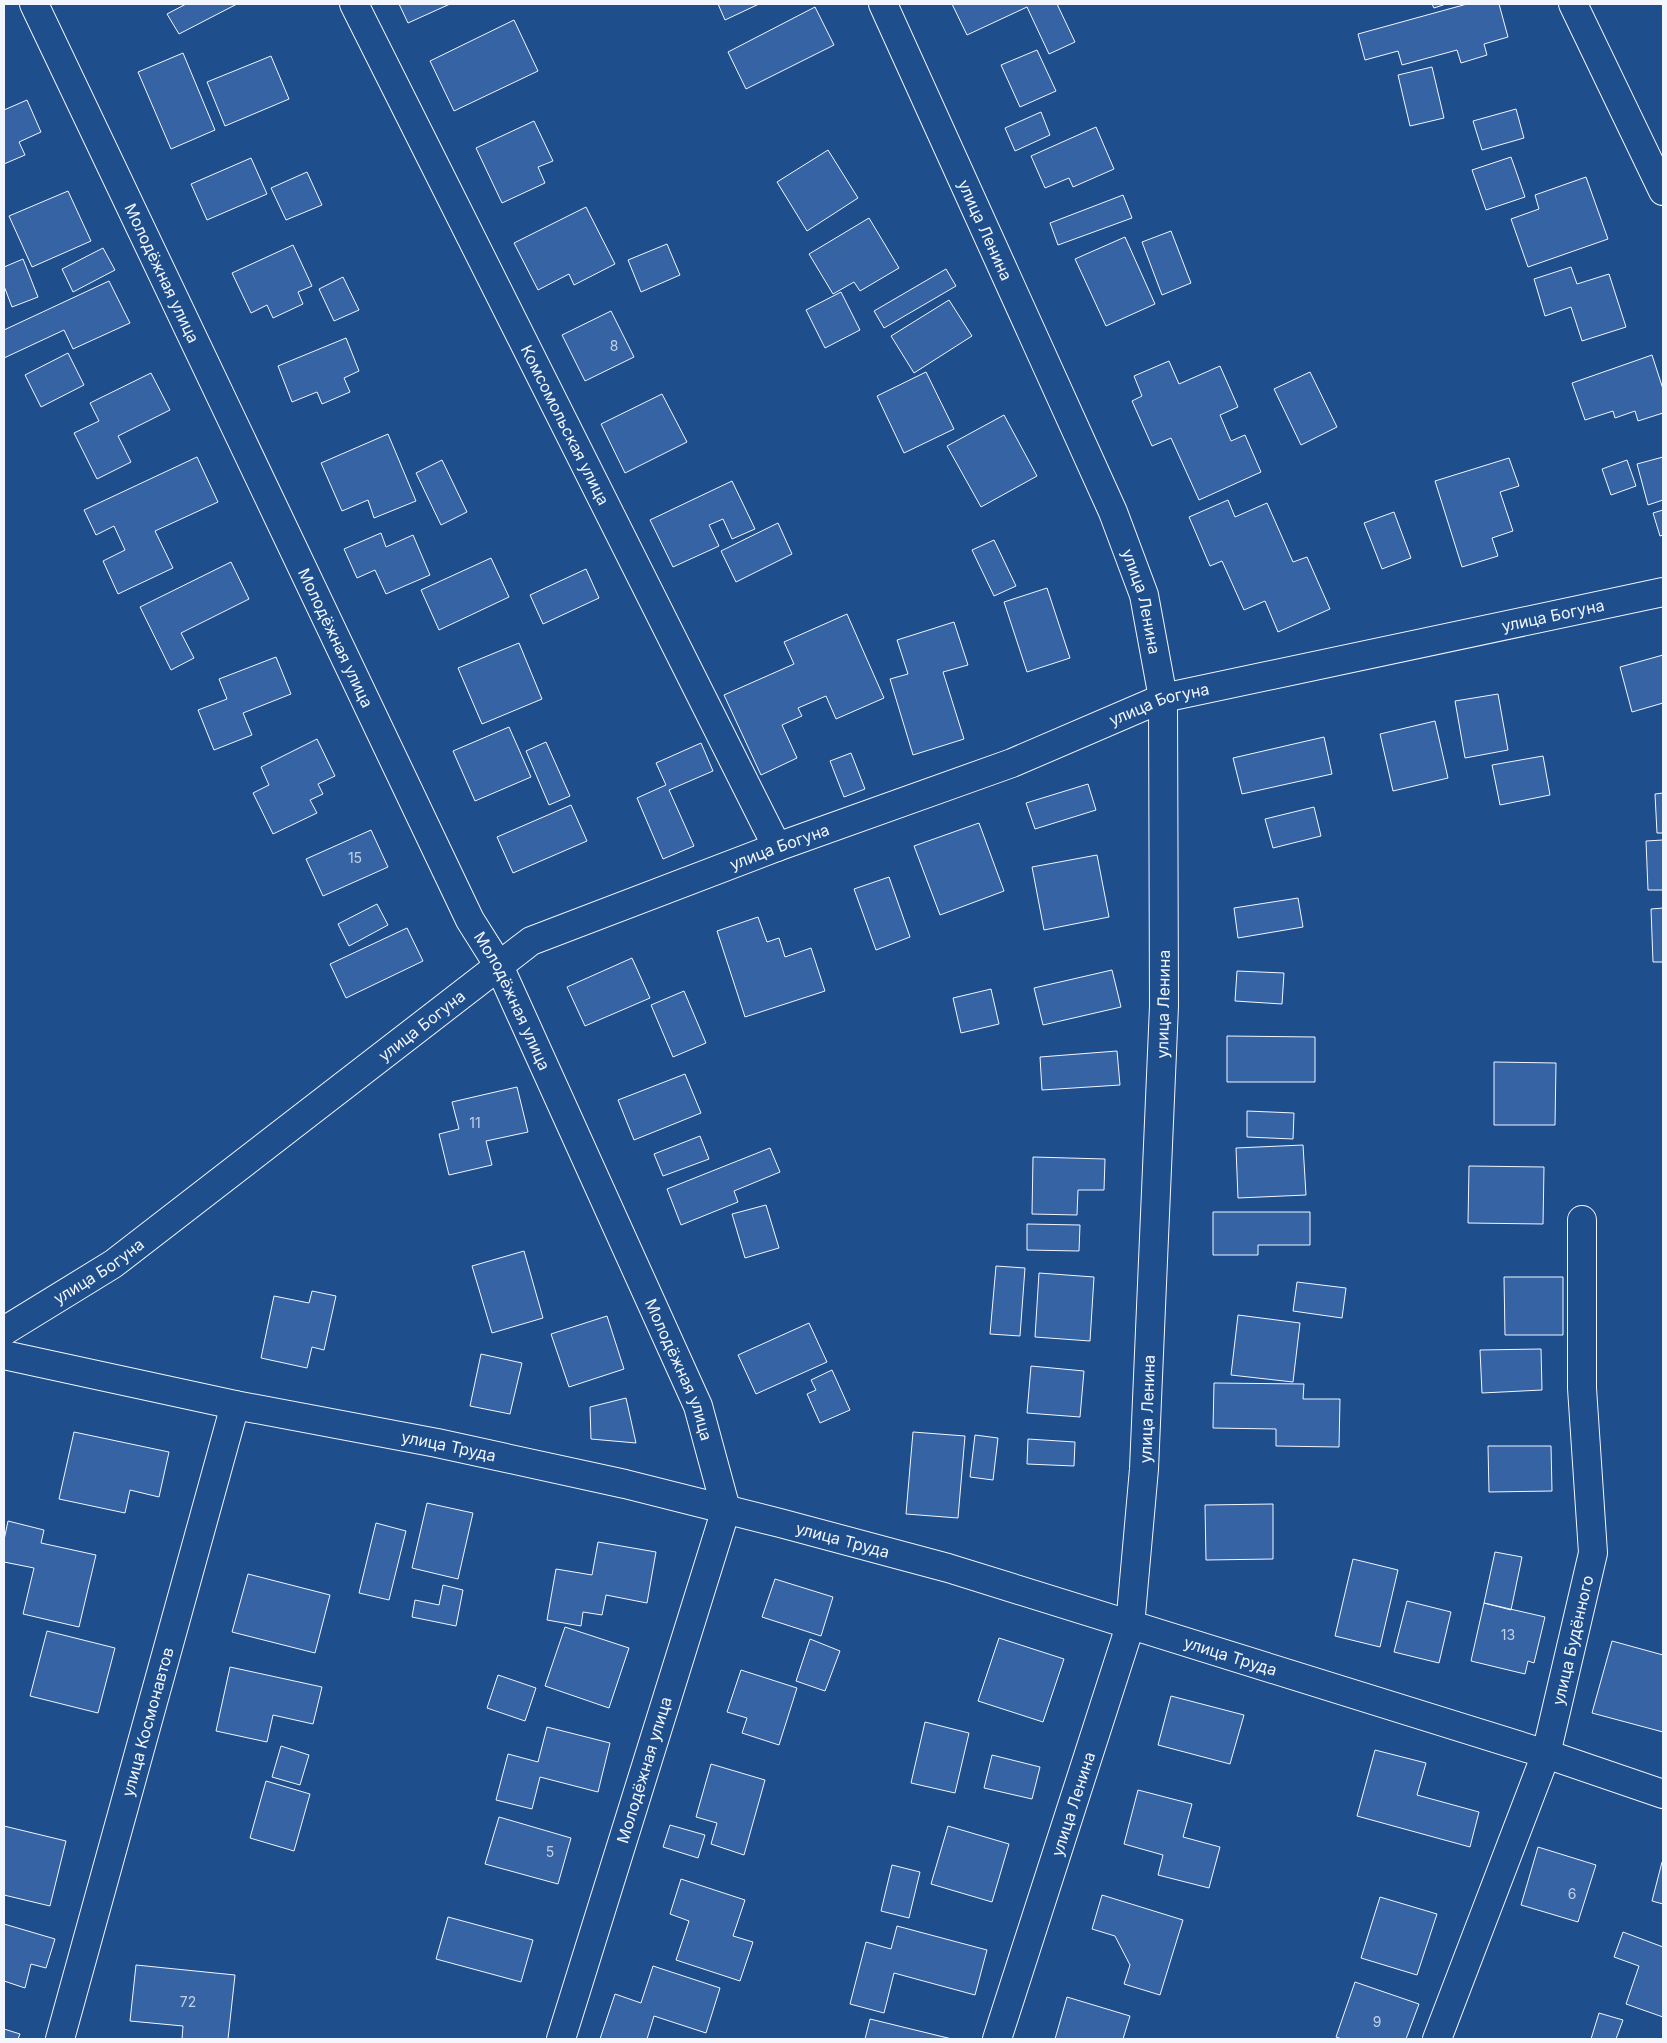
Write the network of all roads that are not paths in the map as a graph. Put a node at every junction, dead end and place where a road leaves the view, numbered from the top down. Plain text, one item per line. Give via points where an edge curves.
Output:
1 (34, 4) edge
2 (354, 4) edge
3 (883, 4) edge
4 (1573, 4) edge
5 (1663, 191) edge
6 (1663, 592) edge
7 (1163, 698) junction
8 (777, 847) junction
9 (499, 966) junction
10 (1582, 1220) dead end
11 (4, 1331) edge
12 (4, 1355) edge
13 (235, 1404) junction
14 (726, 1509) junction
15 (1130, 1626) junction
16 (1546, 1754) junction
17 (1663, 1794) edge
18 (60, 2039) edge
19 (561, 2039) edge
20 (997, 2039) edge
21 (1437, 2039) edge

1 - 9 street, Молодёжная улица via 470,920
2 - 8 street, Комсомольская улица
3 - 7 street, улица Ленина via 1113,512 1144,595
4 - 5 street
6 - 7 street, улица Богуна
7 - 8 street, улица Богуна via 1012,763
7 - 15 street, улица Ленина via 1164,1006 1144,1469
8 - 9 street, улица Богуна via 531,941
9 - 11 street, улица Богуна via 113,1264
9 - 14 street, Молодёжная улица via 698,1406
10 - 16 street, улица Будённого via 1582,1388 1593,1553
12 - 13 street, улица Труда
13 - 14 street, улица Труда via 437,1443
13 - 18 street, улица Космонавтов
14 - 15 street, улица Труда via 948,1568
14 - 19 street, Молодёжная улица
15 - 16 street, улица Труда
15 - 20 street, улица Ленина
16 - 17 street, улица Труда
16 - 21 street, улица Будённого

